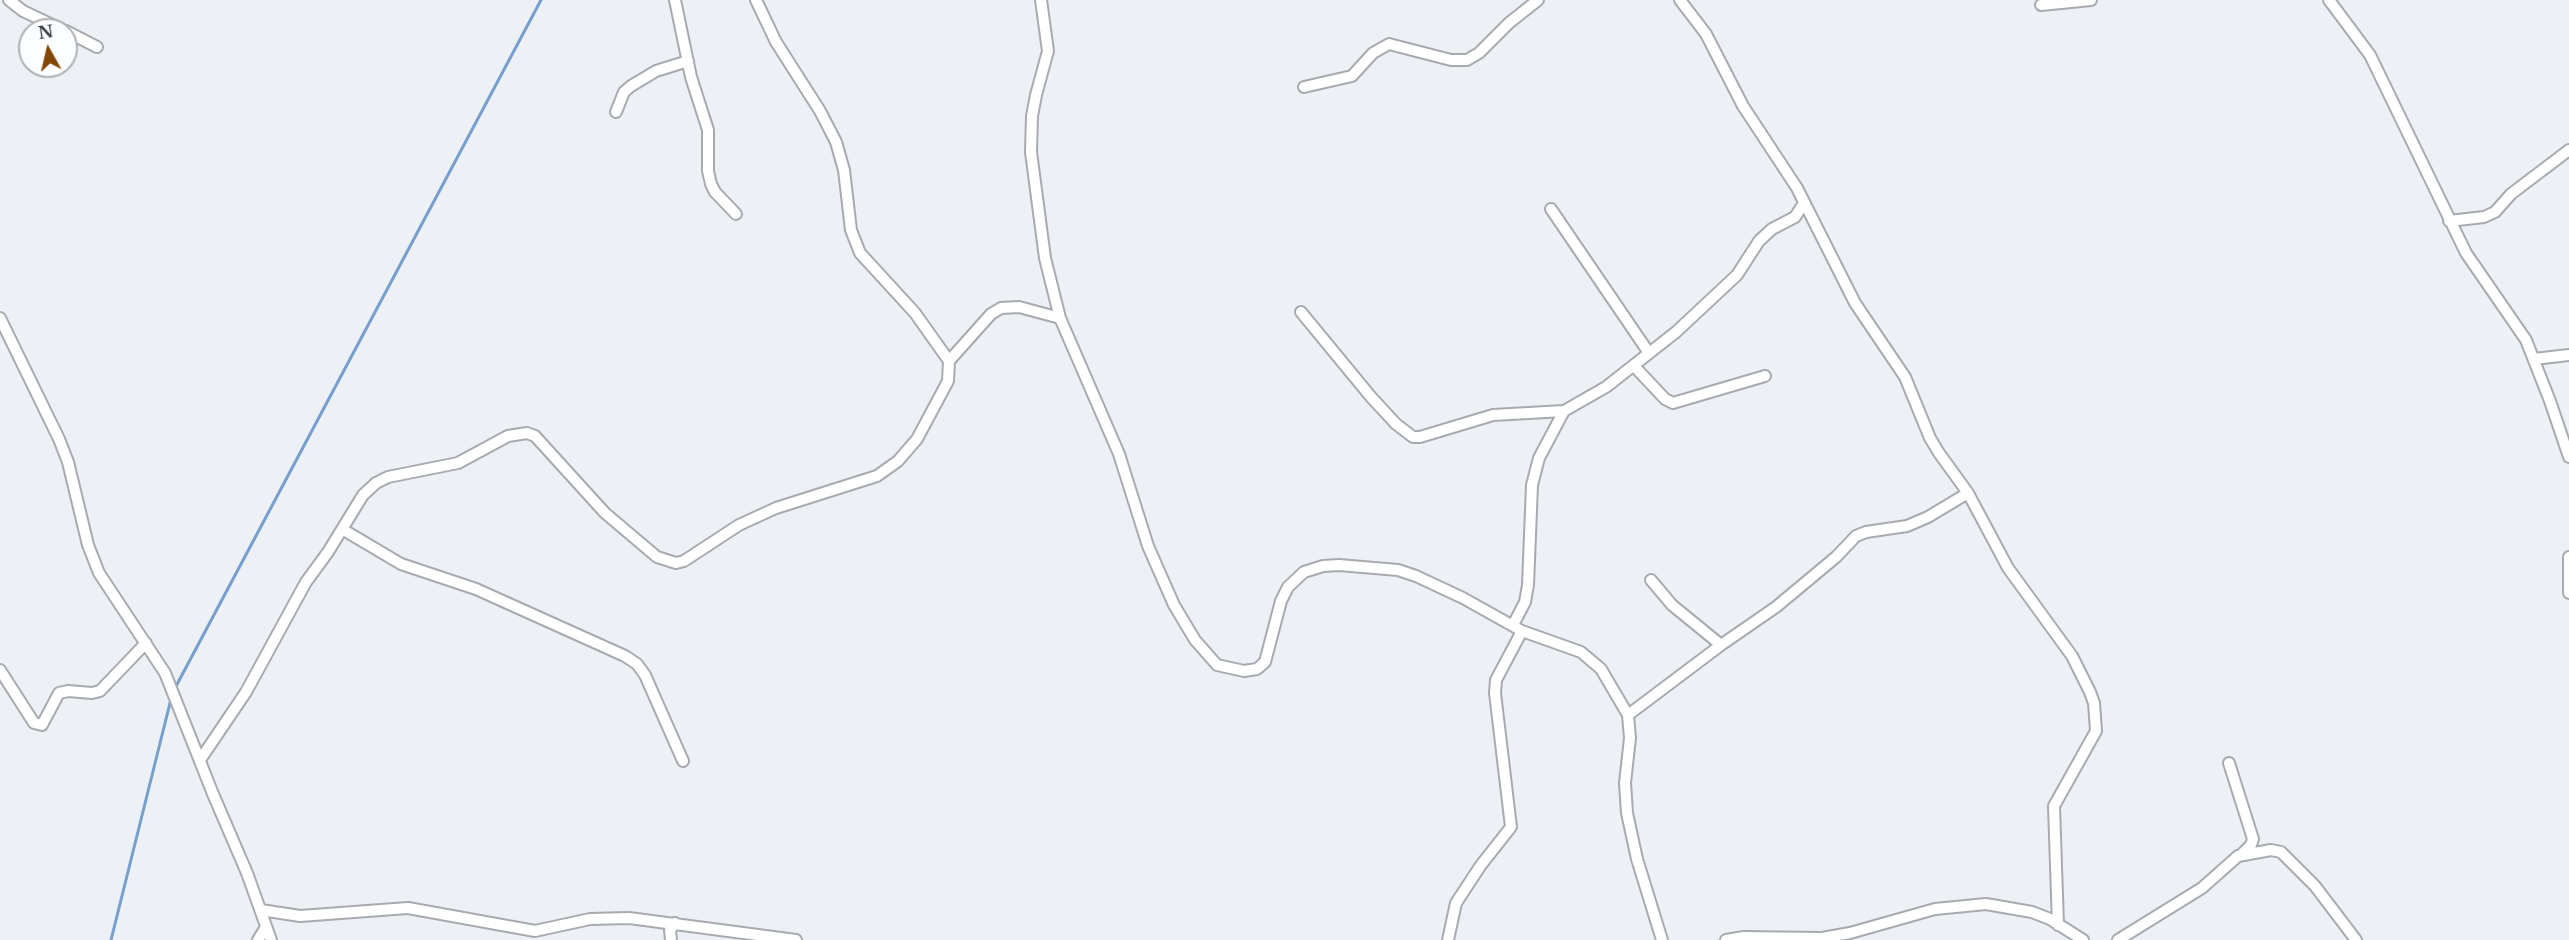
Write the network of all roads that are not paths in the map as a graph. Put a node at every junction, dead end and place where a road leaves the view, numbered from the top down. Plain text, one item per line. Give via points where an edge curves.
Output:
1 (9, 0) edge
2 (675, 0) edge
3 (756, 0) edge
4 (1041, 0) edge
5 (1538, 0) edge
6 (1680, 0) edge
7 (2091, 0) edge
8 (2329, 0) edge
9 (2041, 5) dead end
10 (38, 18) edge
11 (78, 38) edge
12 (97, 47) dead end
13 (688, 61) junction
14 (1304, 87) dead end
15 (616, 112) dead end
16 (2569, 150) edge
17 (1804, 203) junction
18 (1551, 209) dead end
19 (736, 214) dead end
20 (2449, 221) junction
21 (1301, 312) dead end
22 (0, 318) edge
23 (1060, 318) junction
24 (1649, 353) junction
25 (2569, 355) edge
26 (2534, 359) junction
27 (949, 361) junction
28 (1634, 366) junction
29 (1765, 376) dead end
30 (1564, 411) junction
31 (2569, 457) edge
32 (1968, 493) junction
33 (342, 529) junction
34 (2569, 557) edge
35 (1651, 580) dead end
36 (2569, 592) edge
37 (1517, 628) junction
38 (146, 644) junction
39 (1721, 645) junction
40 (0, 670) edge
41 (1628, 715) junction
42 (200, 760) junction
43 (683, 761) dead end
44 (2229, 763) dead end
45 (2241, 854) junction
46 (261, 910) junction
47 (675, 923) junction
48 (2058, 925) junction
49 (266, 927) junction
50 (1745, 939) edge
51 (258, 940) edge
52 (271, 940) edge
53 (671, 940) edge
54 (796, 940) edge
55 (1448, 940) edge
56 (1662, 940) edge
57 (1726, 940) edge
58 (2083, 940) edge
59 (2118, 940) edge
60 (2356, 940) edge

1 - 10 street
2 - 13 street
3 - 27 street via 776,42 836,142 844,170 851,230 860,253 915,313
4 - 23 street via 1048,51 1032,116 1031,152 1045,258
5 - 14 street via 1467,60 1451,60 1389,44 1373,53 1352,76
6 - 17 street via 1706,34 1743,106
7 - 9 street
8 - 20 street via 2370,55
11 - 12 street
13 - 15 street via 656,71 630,86
13 - 19 street via 708,130 711,184
16 - 20 street via 2511,194 2495,212
17 - 24 street via 1795,217 1759,241 1737,275
17 - 32 street via 1855,303 1905,377 1930,438
18 - 24 street
20 - 26 street
21 - 30 street via 1371,397 1413,437 1493,416
22 - 38 street via 59,439 99,573
23 - 27 street via 1019,307 1001,308
23 - 37 street via 1108,429 1148,546 1174,605 1195,640 1217,665 1251,671 1265,662 1288,587 1304,572 1323,566 1398,570 1463,598
24 - 28 street
25 - 26 street
26 - 31 street
27 - 33 street via 948,381 930,418 908,451 886,471 757,516 684,561 657,557 605,513 535,436 527,433 508,436 458,463 375,483
28 - 29 street via 1673,403
28 - 30 street
30 - 37 street via 1539,458 1532,485 1528,585
32 - 39 street via 1907,526 1856,536 1836,558 1776,607
32 - 48 street via 2008,568 2072,657 2094,703 2093,740 2054,806
33 - 42 street via 306,582 246,692
33 - 43 street via 401,564 476,589 637,664
34 - 36 street
35 - 39 street via 1672,605
37 - 41 street via 1592,659
37 - 55 street via 1496,680 1495,693 1511,827 1456,903
38 - 40 street via 100,691 59,693 42,725 34,723
38 - 42 street via 165,673
39 - 41 street
41 - 56 street via 1627,813
42 - 46 street
44 - 45 street via 2253,839
45 - 59 street via 2202,888
45 - 60 street via 2281,852 2315,886
46 - 47 street via 300,916 408,908 535,931 599,918
46 - 49 street
47 - 53 street via 670,930
47 - 54 street
48 - 50 street via 2032,912 1986,904 1935,909 1822,938
48 - 58 street
49 - 51 street
49 - 52 street
50 - 57 street

